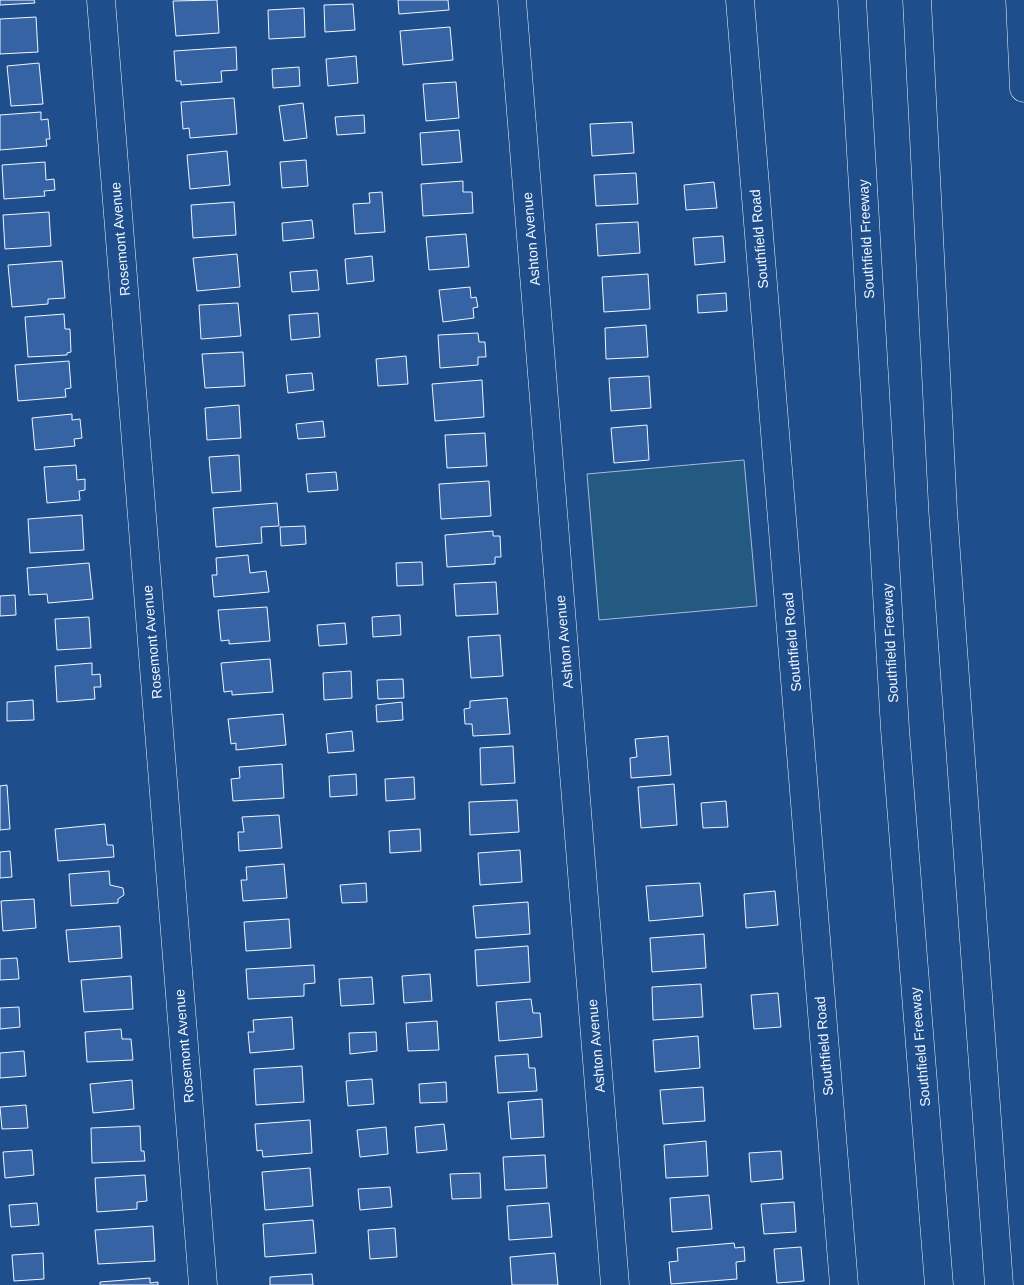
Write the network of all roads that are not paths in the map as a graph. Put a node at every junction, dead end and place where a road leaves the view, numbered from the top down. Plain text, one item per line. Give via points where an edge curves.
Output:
1 (101, 0) edge
2 (512, 0) edge
3 (740, 0) edge
4 (852, 0) edge
5 (916, 0) edge
6 (1020, 0) edge
7 (1024, 88) edge
8 (203, 1285) edge
9 (616, 1285) edge
10 (844, 1285) edge
11 (939, 1285) edge
12 (999, 1285) edge

1 - 8 main road, Rosemont Avenue
2 - 9 main road, Ashton Avenue
3 - 10 main road, Southfield Road
4 - 11 main road, Southfield Freeway via 895,729
5 - 12 main road via 943,520
6 - 7 main road

